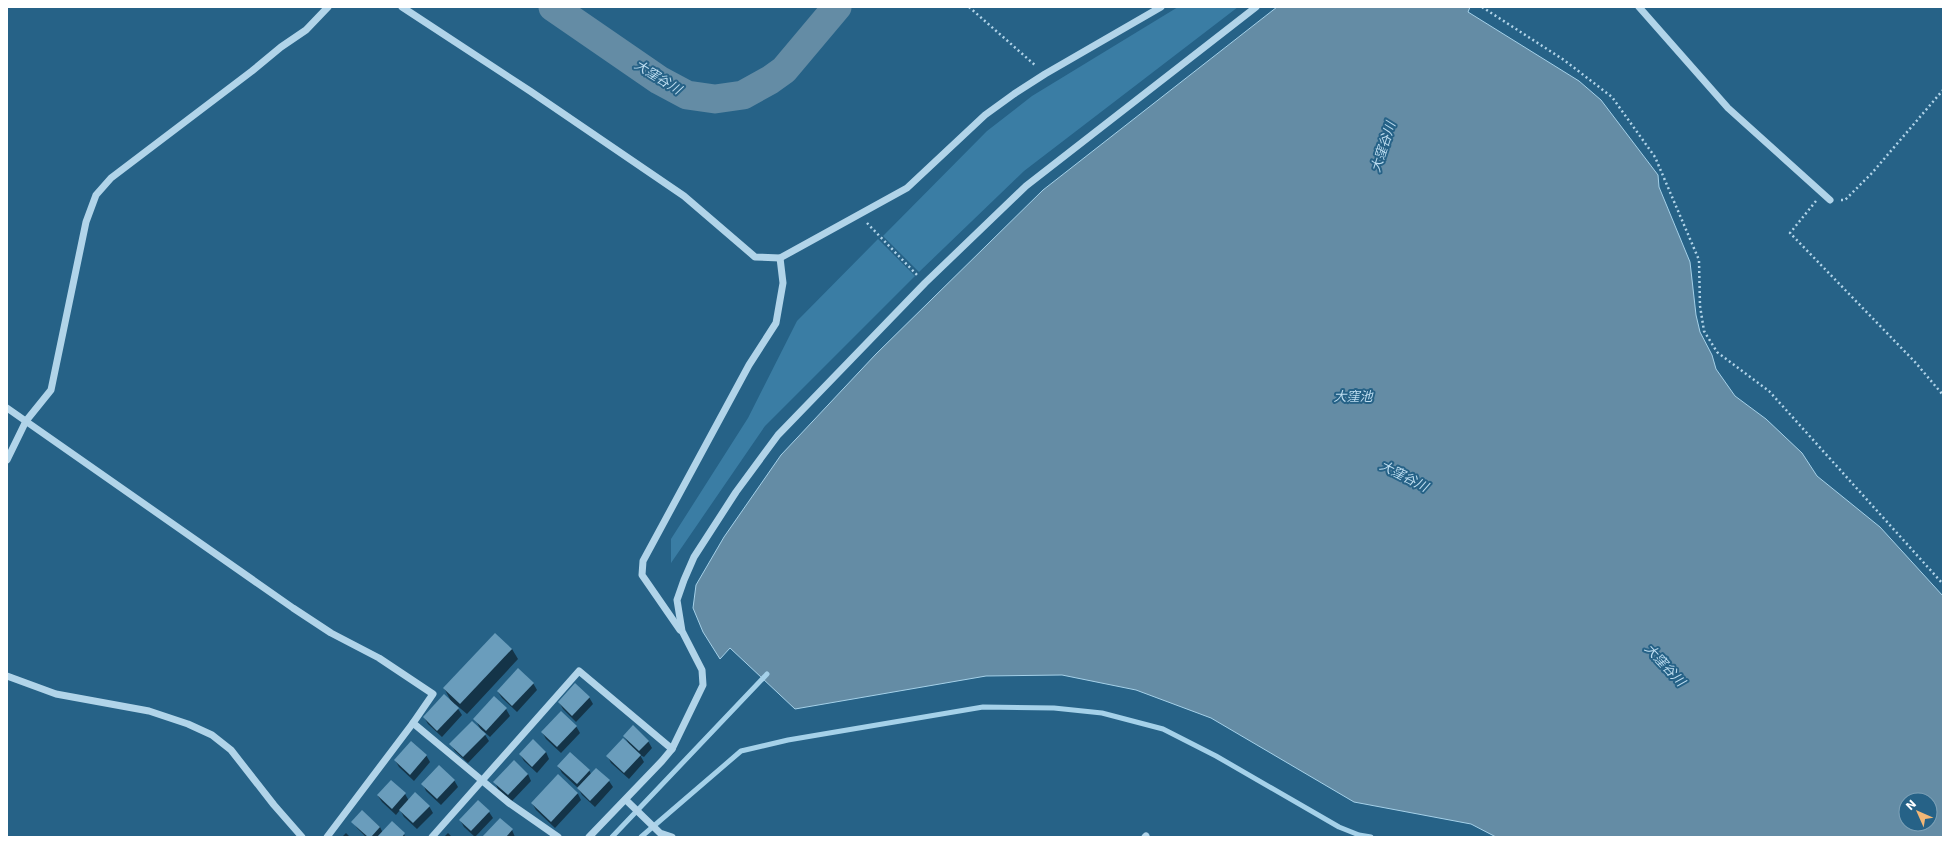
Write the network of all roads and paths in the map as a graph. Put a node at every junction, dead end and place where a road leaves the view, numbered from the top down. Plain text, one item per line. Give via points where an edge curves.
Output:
1 (328, 7) edge
2 (402, 7) edge
3 (969, 7) edge
4 (1161, 7) edge
5 (1256, 7) edge
6 (1482, 7) edge
7 (1640, 7) edge
8 (1045, 74) junction
9 (1943, 90) edge
10 (1830, 200) junction
11 (872, 230) dead end
12 (780, 258) junction
13 (921, 279) dead end
14 (1943, 395) edge
15 (7, 408) edge
16 (26, 421) junction
17 (7, 460) edge
18 (1943, 584) edge
19 (682, 632) junction
20 (7, 676) edge
21 (413, 723) junction
22 (672, 749) junction
23 (482, 779) junction
24 (628, 802) junction
25 (302, 837) edge
26 (328, 837) edge
27 (432, 837) edge
28 (558, 837) edge
29 (589, 837) edge
30 (672, 837) edge

1 - 16 street via 306,30 111,178 96,195 86,222 51,390
2 - 12 street via 684,196 755,257
3 - 8 path
4 - 8 street
5 - 19 street via 1026,186 925,283 778,435 736,492 694,557 677,600
6 - 18 path via 1564,60 1612,97 1656,157 1696,252 1699,260 1700,306 1704,331 1717,352 1769,391
7 - 10 street via 1728,108
8 - 12 street via 985,115 907,188
9 - 10 path via 1872,173 1845,200
10 - 14 path via 1817,200 1790,233 1915,362
11 - 13 path
12 - 19 street via 783,282 776,323 749,365 643,561 642,575
15 - 16 street
16 - 17 street
16 - 21 street via 292,608 331,633 379,658 434,694
19 - 22 street via 702,670 703,685
20 - 25 street via 56,694 149,710 212,735 231,750
21 - 23 street
21 - 26 street
22 - 23 street via 579,671
22 - 24 street
23 - 27 street
23 - 28 street via 528,818
24 - 29 street
24 - 30 street via 660,833

